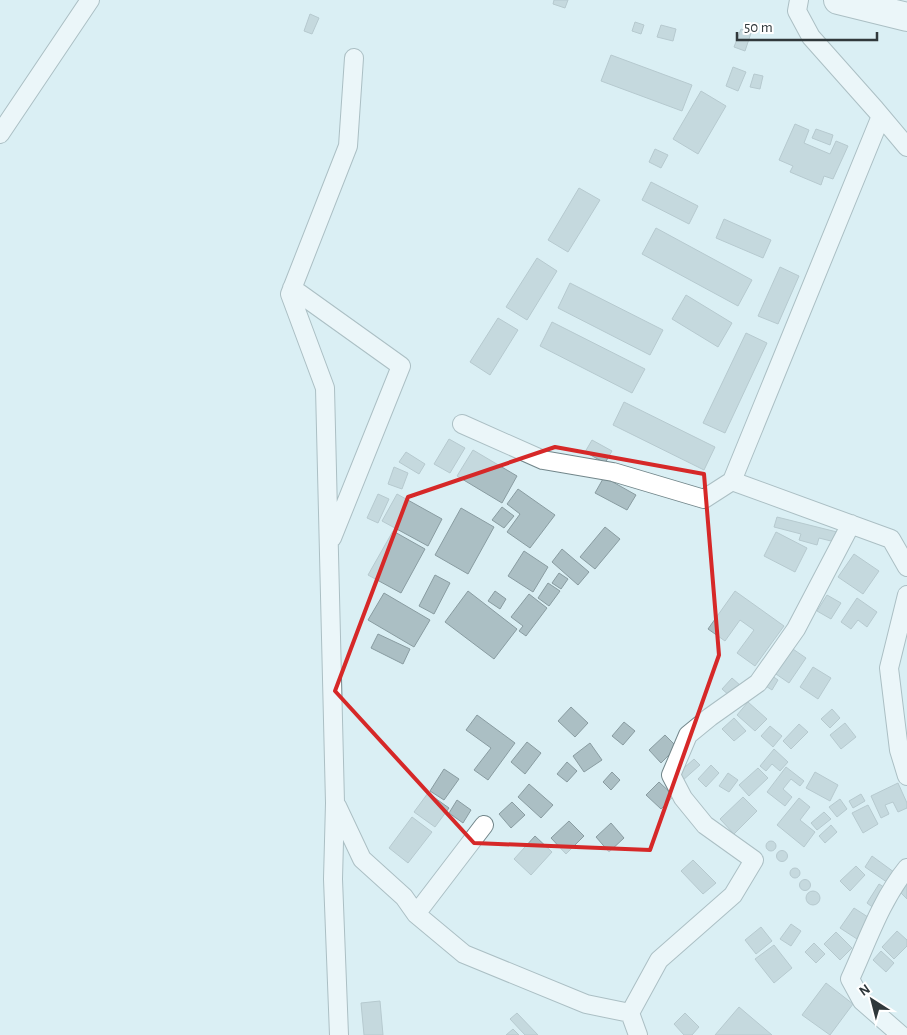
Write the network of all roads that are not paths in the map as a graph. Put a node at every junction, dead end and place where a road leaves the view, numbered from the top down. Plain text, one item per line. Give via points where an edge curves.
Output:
1 (90, 0) edge
2 (799, 0) edge
3 (838, 0) edge
4 (907, 17) edge
5 (354, 58) dead end
6 (881, 116) junction
7 (0, 134) edge
8 (907, 147) edge
9 (292, 288) junction
10 (462, 424) dead end
11 (732, 481) junction
12 (851, 524) junction
13 (329, 545) junction
14 (907, 567) edge
15 (907, 595) edge
16 (903, 749) edge
17 (907, 776) edge
18 (335, 803) junction
19 (484, 825) dead end
20 (907, 868) edge
21 (416, 914) junction
22 (630, 1013) junction
23 (339, 1035) edge
24 (638, 1035) edge
25 (901, 1035) edge

1 - 7 street
2 - 6 street via 797,11 811,37
3 - 4 highway
5 - 9 street via 348,146
6 - 8 street
6 - 11 street
9 - 13 street via 290,294 325,388
9 - 13 street via 401,366
10 - 11 street via 542,460 613,472 704,499
11 - 12 street
12 - 14 street via 891,539
12 - 22 street via 796,629 758,683 688,735 671,775 683,798 705,825 754,860 733,895 659,960
13 - 18 street
15 - 16 street via 889,668
16 - 17 street
18 - 21 street via 362,859 404,896
18 - 23 street via 332,879
19 - 21 street
20 - 25 street via 898,879 850,979 862,1001
21 - 22 street via 464,954 586,1004
22 - 24 street

